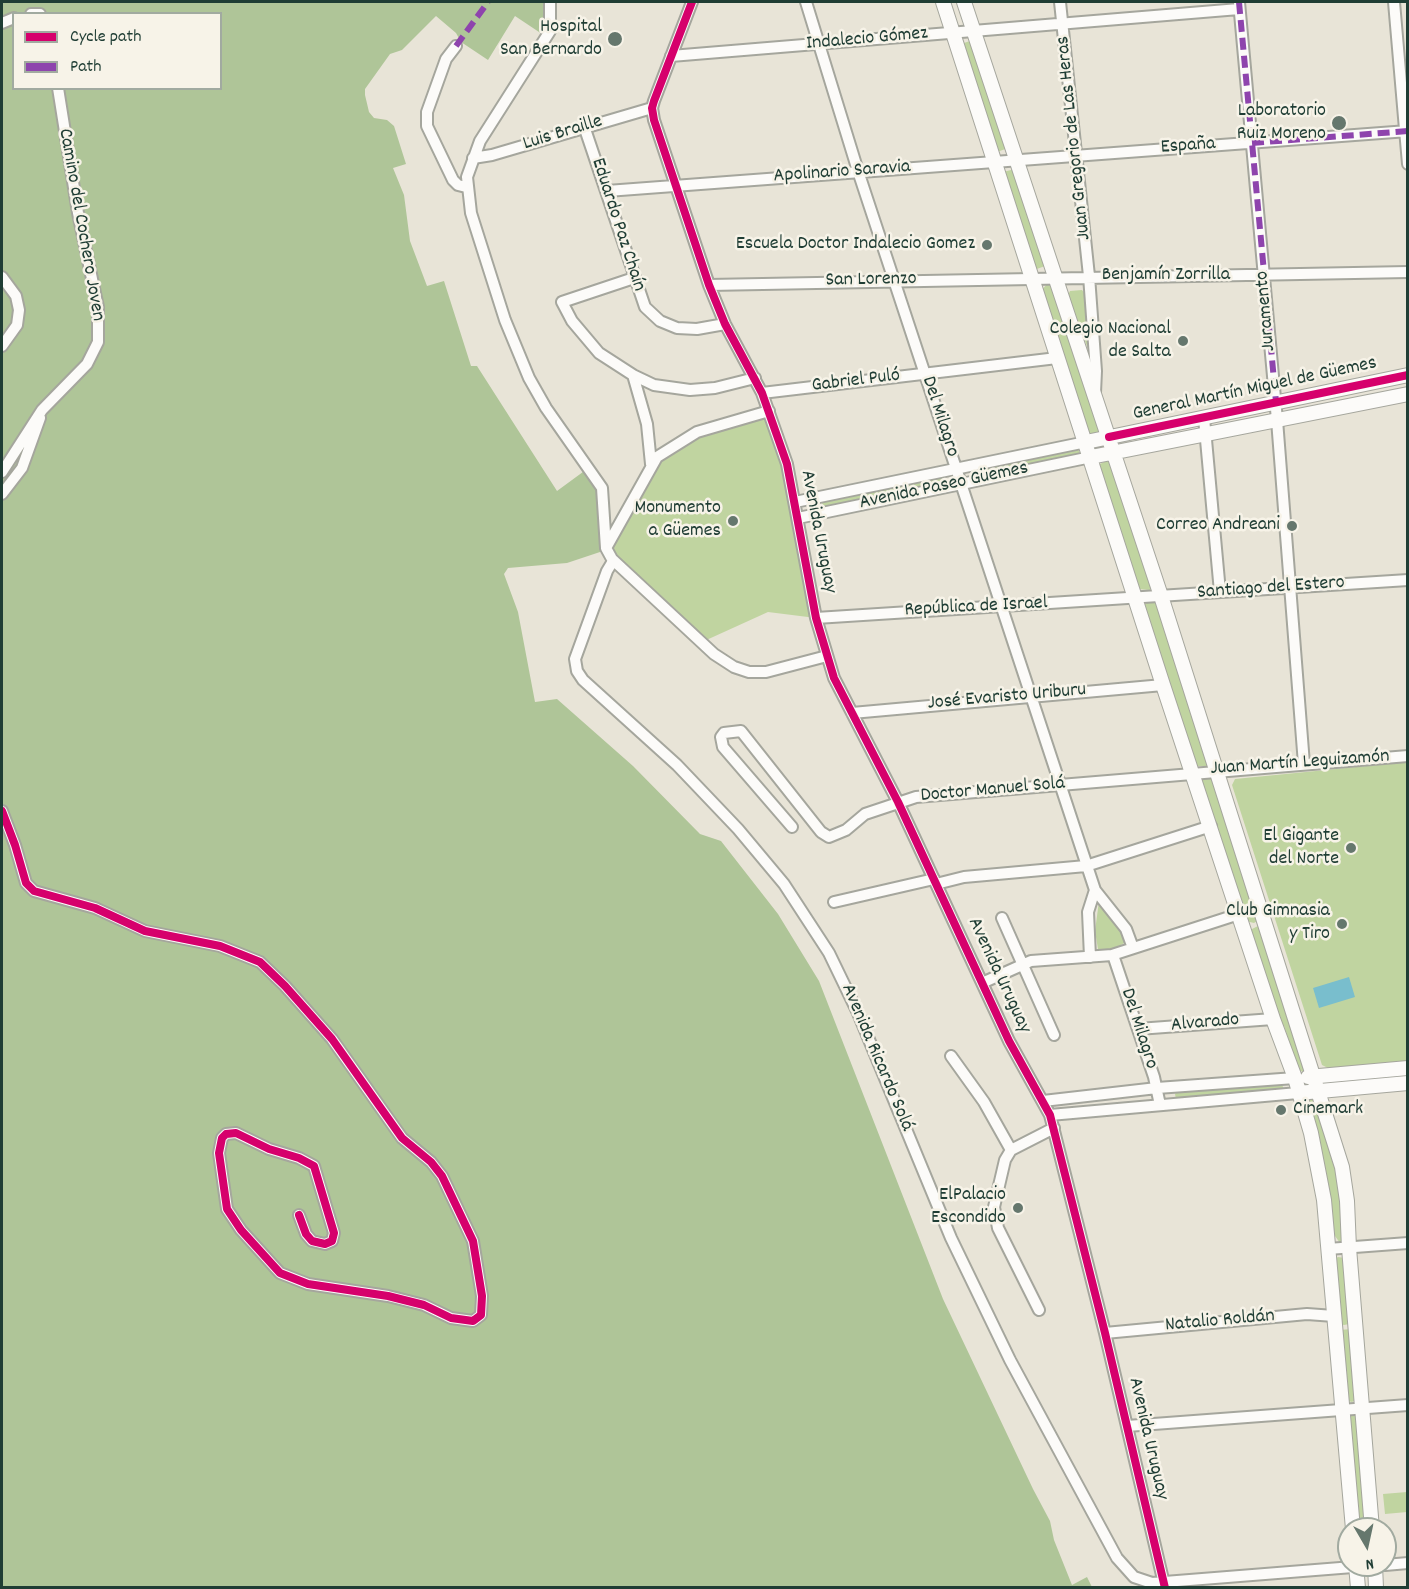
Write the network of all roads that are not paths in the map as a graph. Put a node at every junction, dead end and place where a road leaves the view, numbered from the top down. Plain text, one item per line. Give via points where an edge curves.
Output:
1 (550, 2) edge
2 (692, 2) edge
3 (806, 2) edge
4 (943, 2) edge
5 (964, 2) edge
6 (1060, 2) edge
7 (1394, 2) edge
8 (1239, 5) edge
9 (1062, 24) junction
10 (974, 32) junction
11 (952, 33) junction
12 (819, 44) junction
13 (456, 46) dead end
14 (671, 56) junction
15 (58, 90) edge
16 (652, 108) junction
17 (585, 129) junction
18 (1406, 131) edge
19 (1252, 143) junction
20 (1076, 155) junction
21 (473, 158) junction
22 (1015, 158) junction
23 (995, 161) junction
24 (1407, 164) edge
25 (858, 171) junction
26 (675, 185) junction
27 (466, 188) junction
28 (607, 191) junction
29 (1407, 272) edge
30 (1089, 276) junction
31 (1264, 276) junction
32 (2, 277) edge
33 (634, 278) junction
34 (1055, 278) junction
35 (1032, 279) junction
36 (895, 280) junction
37 (709, 285) junction
38 (725, 324) junction
39 (2, 346) edge
40 (1057, 358) junction
41 (925, 374) junction
42 (633, 375) junction
43 (1407, 375) edge
44 (755, 378) junction
45 (1346, 388) junction
46 (762, 393) junction
47 (1407, 394) edge
48 (1095, 396) junction
49 (1276, 402) junction
50 (1350, 405) junction
51 (42, 410) junction
52 (769, 411) junction
53 (1204, 418) junction
54 (1277, 420) junction
55 (1207, 434) junction
56 (1109, 437) junction
57 (1086, 442) junction
58 (1114, 453) junction
59 (1091, 458) junction
60 (651, 464) junction
61 (955, 468) junction
62 (2, 472) edge
63 (961, 484) junction
64 (2, 494) edge
65 (795, 502) junction
66 (798, 518) junction
67 (606, 548) junction
68 (613, 561) junction
69 (1407, 580) edge
70 (1290, 588) junction
71 (1220, 592) junction
72 (1161, 596) junction
73 (1135, 598) junction
74 (1003, 606) junction
75 (816, 618) junction
76 (827, 656) junction
77 (1163, 685) junction
78 (1031, 696) junction
79 (852, 713) junction
80 (1407, 756) edge
81 (1304, 764) junction
82 (1215, 770) junction
83 (1193, 773) junction
84 (1059, 785) junction
85 (898, 802) junction
86 (2, 812) edge
87 (1210, 826) junction
88 (792, 827) dead end
89 (1086, 866) junction
90 (935, 882) junction
91 (1095, 890) junction
92 (834, 902) dead end
93 (1263, 917) junction
94 (1002, 918) dead end
95 (1240, 918) junction
96 (1133, 948) junction
97 (1113, 955) junction
98 (1090, 957) junction
99 (1021, 964) junction
100 (982, 983) junction
101 (1273, 1019) junction
102 (1138, 1029) junction
103 (1054, 1035) dead end
104 (951, 1056) dead end
105 (1407, 1068) edge
106 (1315, 1076) junction
107 (1295, 1078) junction
108 (1407, 1083) edge
109 (1157, 1088) junction
110 (1319, 1090) junction
111 (1298, 1093) junction
112 (1043, 1101) junction
113 (1160, 1105) junction
114 (1050, 1115) junction
115 (1054, 1128) junction
116 (1011, 1150) junction
117 (299, 1215) dead end
118 (1407, 1243) edge
119 (1349, 1248) junction
120 (1328, 1249) junction
121 (1039, 1310) dead end
122 (1335, 1320) junction
123 (1355, 1323) junction
124 (1105, 1333) junction
125 (1407, 1405) edge
126 (1362, 1409) junction
127 (1343, 1410) junction
128 (1127, 1426) junction
129 (1352, 1517) edge
130 (1371, 1517) edge
131 (1337, 1568) edge
132 (1165, 1585) edge

1 - 21 street via 547,38
2 - 14 street
3 - 12 street, Del Milagro
4 - 11 main road
5 - 10 main road
6 - 9 street, Juan Gregorio de Las Heras
7 - 18 street
8 - 9 street, Indalecio Gómez
8 - 19 street, Juramento
9 - 10 street, Indalecio Gómez
9 - 20 street, Juan Gregorio de Las Heras
10 - 11 street, Indalecio Gómez
10 - 22 main road
11 - 12 street, Indalecio Gómez
11 - 23 main road
12 - 14 street, Indalecio Gómez
12 - 25 street, Del Milagro
13 - 27 street via 446,59 427,112 427,126 453,180
14 - 16 street
15 - 51 street, Camino del Cochero Joven via 99,323 98,342 87,364
16 - 17 street, Luis Braille
16 - 26 street, Avenida Uruguay
17 - 21 street, Luis Braille
17 - 28 street, Eduardo Paz Chaín
18 - 19 street, España
18 - 24 street
19 - 20 street, España
19 - 31 street, Juramento
20 - 22 street, Apolinario Saravia
20 - 30 street, Juan Gregorio de Las Heras
21 - 27 street
22 - 23 street, Apolinario Saravia
22 - 34 main road
23 - 25 street, Apolinario Saravia
23 - 35 main road
25 - 26 street, Apolinario Saravia
25 - 36 street, Del Milagro
26 - 28 street, Apolinario Saravia
26 - 37 street, Avenida Uruguay
27 - 67 street via 505,320 529,378 602,488
28 - 33 street, Eduardo Paz Chaín
29 - 31 street, Benjamín Zorrilla
30 - 31 street, Benjamín Zorrilla
30 - 34 street, Benjamín Zorrilla
30 - 48 street, Juan Gregorio de Las Heras
31 - 49 street, Juramento
32 - 39 street via 19,301 17,325
33 - 38 street, Eduardo Paz Chaín via 645,307 660,321 688,330
33 - 42 street via 562,302 580,332 599,353
34 - 35 street, Benjamín Zorrilla
34 - 48 main road
35 - 36 street, San Lorenzo
35 - 40 main road
36 - 37 street, San Lorenzo
36 - 41 street, Del Milagro
37 - 38 street, Avenida Uruguay
38 - 44 street, Avenida Uruguay
40 - 41 street, Gabriel Puló
40 - 57 main road
41 - 46 street, Gabriel Puló
41 - 61 street, Del Milagro
42 - 44 street via 654,385 690,390
42 - 60 street via 647,424
43 - 45 main road, General Martín Miguel de Güemes
44 - 46 street, Avenida Uruguay
45 - 49 main road, General Martín Miguel de Güemes
45 - 50 main road
46 - 52 street, Avenida Uruguay
47 - 50 main road, General Martín Miguel de Güemes
48 - 56 main road
49 - 53 main road, General Martín Miguel de Güemes
49 - 54 street, Juramento
50 - 54 main road, General Martín Miguel de Güemes
51 - 62 street, Camino del Cochero Joven
51 - 64 street via 22,468
52 - 60 street via 697,432 664,451
52 - 65 street, Avenida Uruguay via 788,464
53 - 55 street
53 - 56 main road, General Martín Miguel de Güemes
54 - 55 main road, General Martín Miguel de Güemes
54 - 70 street, Juramento
55 - 58 main road, General Martín Miguel de Güemes
55 - 71 street
56 - 57 main road, General Martín Miguel de Güemes
56 - 58 main road
57 - 59 main road
57 - 61 street, Avenida Paseo Güemes
58 - 59 main road, General Martín Miguel de Güemes
58 - 72 main road
59 - 63 street, Avenida Paseo Güemes
59 - 73 main road
60 - 67 street
61 - 63 street, Del Milagro
61 - 65 street, Avenida Paseo Güemes
63 - 66 street, Avenida Paseo Güemes
63 - 74 street, Del Milagro
65 - 66 street, Avenida Uruguay
66 - 75 street, Avenida Uruguay
67 - 68 street
68 - 76 street via 714,654 734,667 766,672
68 - 132 street, Avenida Ricardo Solá via 575,659 580,676 710,799 773,869 795,900 829,953 848,992 951,1238 1109,1548 1134,1577
69 - 70 street, Santiago del Estero
70 - 71 street, Santiago del Estero
70 - 81 street, Juramento
71 - 72 street, Santiago del Estero
72 - 73 street, Santiago del Estero
72 - 82 main road
73 - 74 street, República de Israel
73 - 77 main road
74 - 75 street, República de Israel
74 - 78 street, Del Milagro
75 - 76 street, Avenida Uruguay
76 - 79 street, Avenida Uruguay
77 - 78 street, José Evaristo Uriburu
77 - 83 main road
78 - 79 street, José Evaristo Uriburu
78 - 84 street, Del Milagro
79 - 85 street, Avenida Uruguay
80 - 81 street, Juan Martín Leguizamón
81 - 82 street, Juan Martín Leguizamón
82 - 83 street, Juan Martín Leguizamón
82 - 93 main road
83 - 84 street, Doctor Manuel Solá
83 - 87 main road
84 - 85 street, Doctor Manuel Solá via 916,796
84 - 89 street, Del Milagro
85 - 88 street, Doctor Manuel Solá via 865,813 846,830 829,837 741,731 721,735 723,747
85 - 90 street, Avenida Uruguay
86 - 117 street via 26,883 34,891 95,908 145,931 220,946 260,963 285,986 332,1039 402,1138 442,1176 473,1241 482,1296 481,1315 473,1321 451,1318 424,1305 308,1284 280,1273 226,1209 219,1153 226,1134 236,1133 314,1166 334,1233 332,1241 319,1244 308,1238
87 - 89 street
87 - 95 main road
89 - 90 street
89 - 91 street, Del Milagro
90 - 92 street
90 - 100 street, Avenida Uruguay
91 - 96 street, Del Milagro via 1126,929
91 - 98 street via 1088,912
93 - 95 main road via 1258,926
93 - 106 main road
94 - 99 street
95 - 96 street
95 - 101 main road
96 - 97 street
97 - 98 street
97 - 102 street, Del Milagro
98 - 99 street
99 - 100 street
99 - 103 street
100 - 112 street, Avenida Uruguay
101 - 102 street, Alvarado
101 - 107 main road
102 - 109 street, Del Milagro
104 - 116 street via 984,1102
105 - 106 main road
106 - 107 main road
106 - 110 main road
107 - 109 street
107 - 111 main road
108 - 110 main road
109 - 112 street
109 - 113 street, Del Milagro
110 - 111 main road
110 - 119 main road via 1342,1167
111 - 113 street
111 - 120 main road via 1320,1173
112 - 114 street, Avenida Uruguay
113 - 114 street
114 - 115 street, Avenida Uruguay
115 - 116 street
115 - 124 street, Avenida Uruguay
116 - 121 street via 1005,1160 994,1214
118 - 119 street
119 - 120 street
119 - 123 main road
120 - 122 main road
122 - 123 main road via 1346,1329
122 - 124 street, Natalio Roldán via 1307,1314
122 - 127 main road
123 - 126 main road
124 - 128 street, Avenida Uruguay
125 - 126 street
126 - 127 street
126 - 130 main road
127 - 128 street
127 - 129 main road
128 - 132 street, Avenida Uruguay
131 - 132 street, Avenida Ricardo Solá

